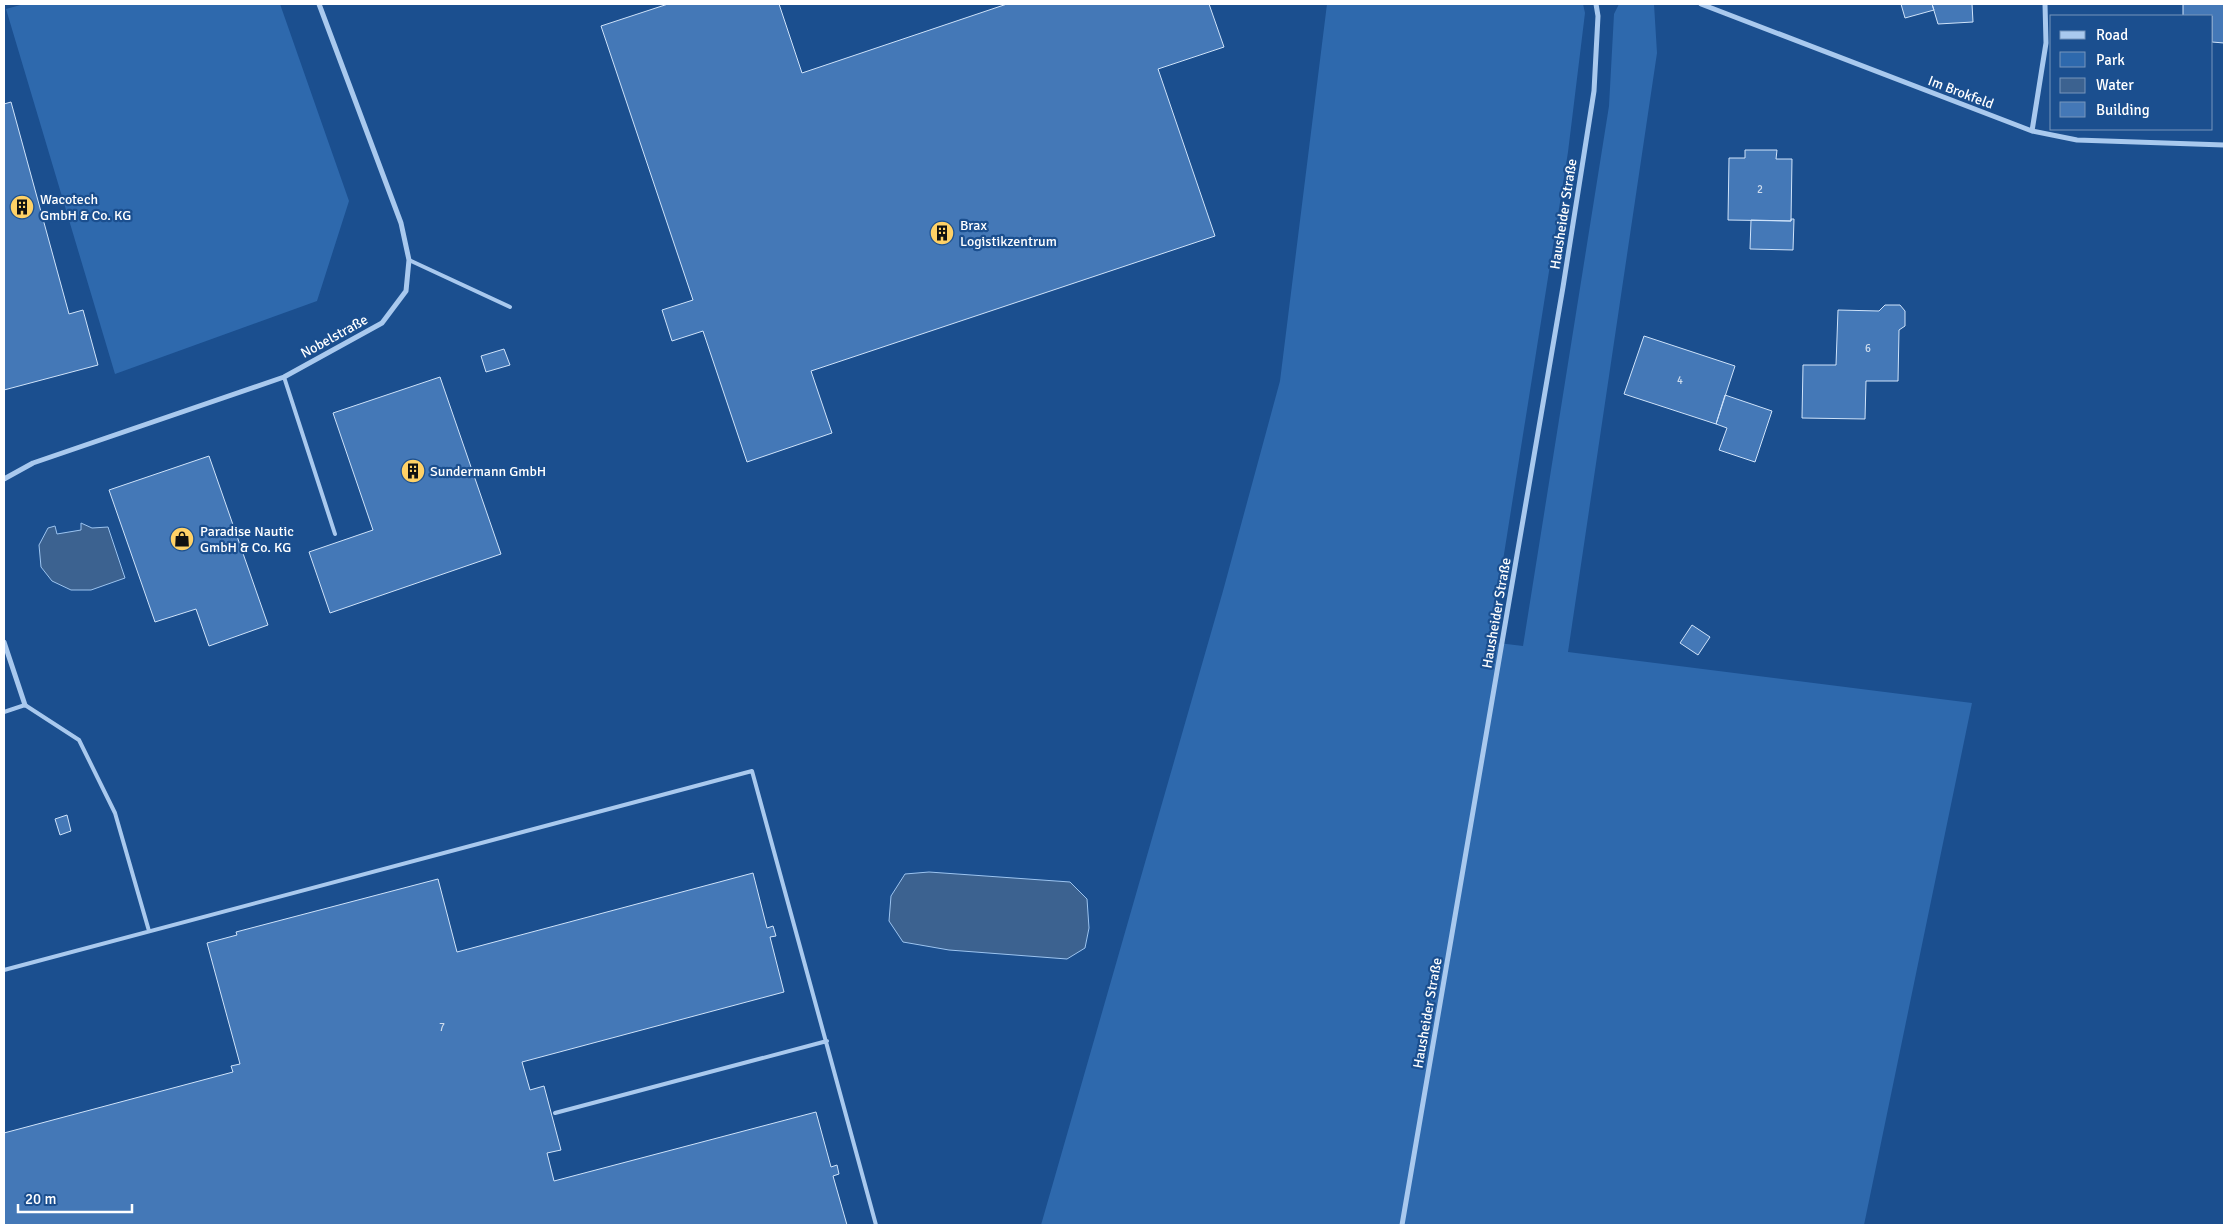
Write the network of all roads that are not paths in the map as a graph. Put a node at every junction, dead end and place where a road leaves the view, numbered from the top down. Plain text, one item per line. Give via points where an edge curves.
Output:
1 (319, 4) edge
2 (1596, 4) edge
3 (1701, 4) edge
4 (2045, 4) edge
5 (2032, 131) junction
6 (2224, 145) edge
7 (409, 260) junction
8 (510, 307) dead end
9 (284, 377) junction
10 (4, 479) edge
11 (335, 534) dead end
12 (4, 642) edge
13 (25, 705) junction
14 (4, 712) edge
15 (149, 931) junction
16 (4, 970) edge
17 (827, 1041) junction
18 (555, 1113) dead end
19 (876, 1225) edge
20 (1402, 1225) edge

1 - 7 street, Nobelstraße via 401,223
2 - 20 street, Hausheider Straße via 1594,91
3 - 5 street, Im Brokfeld
4 - 5 street via 2046,43
5 - 6 street, Im Brokfeld via 2078,140
7 - 8 lane
7 - 9 street, Nobelstraße via 406,291 382,323
9 - 10 street, Nobelstraße via 33,463
9 - 11 lane
12 - 13 street
13 - 14 lane
13 - 15 lane via 80,740 115,813
15 - 16 lane
15 - 17 lane via 752,771
17 - 18 lane
17 - 19 lane

